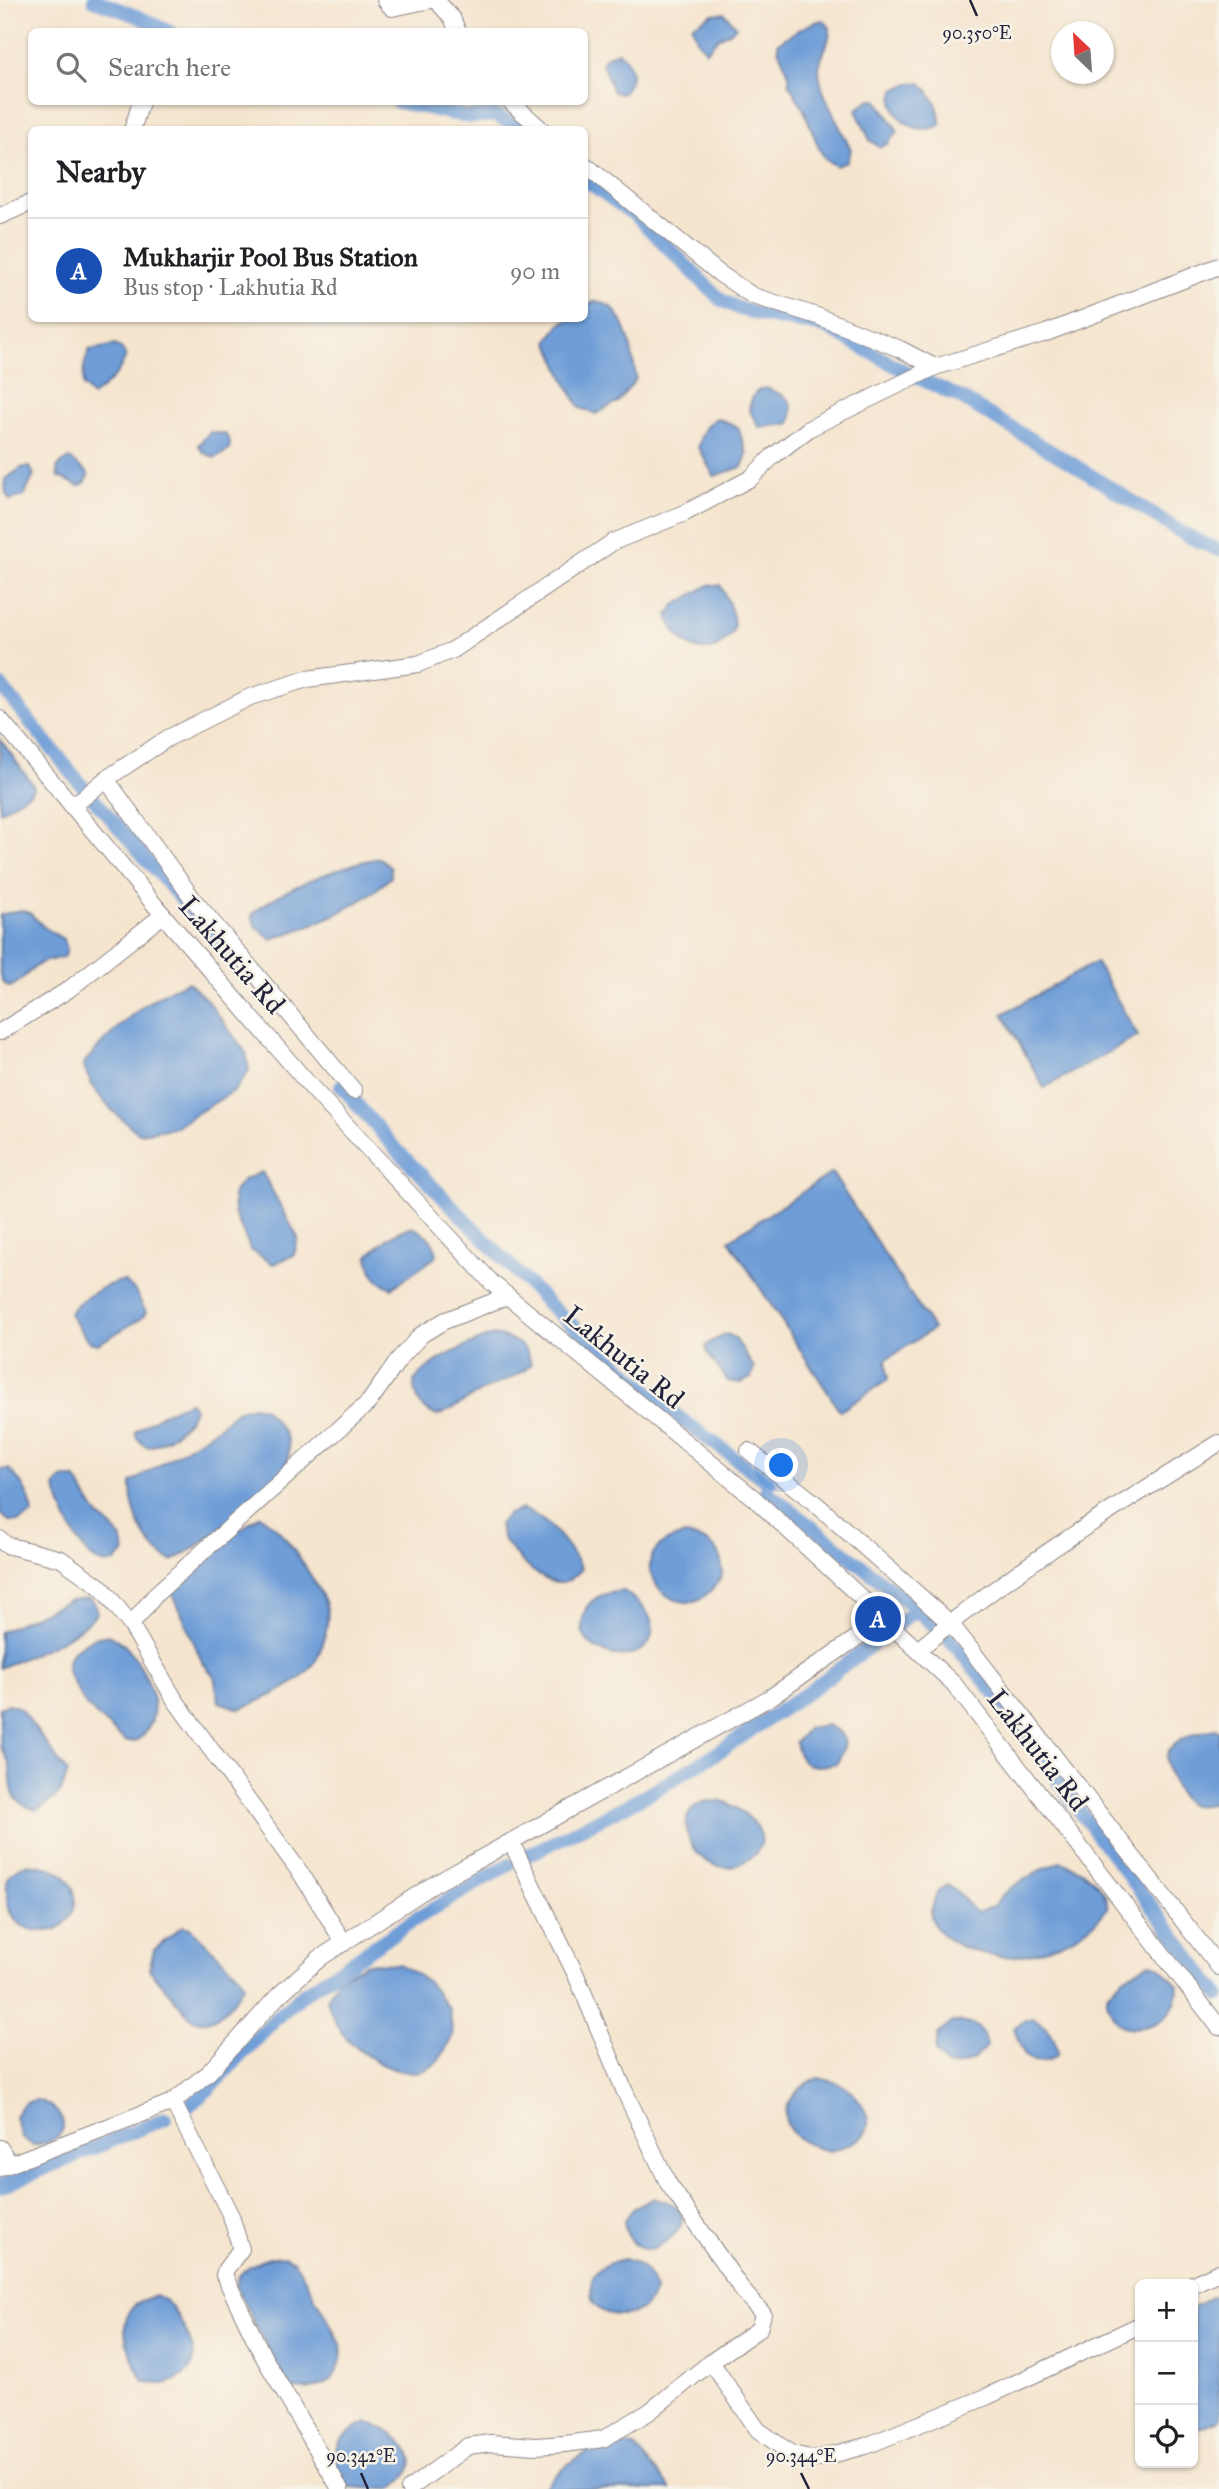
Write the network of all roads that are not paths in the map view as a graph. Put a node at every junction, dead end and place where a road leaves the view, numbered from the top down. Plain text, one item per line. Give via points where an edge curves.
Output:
1 (385, 0) edge
2 (433, 0) edge
3 (456, 28) edge
4 (140, 105) edge
5 (514, 105) edge
6 (133, 126) edge
7 (538, 126) edge
8 (588, 167) edge
9 (28, 204) edge
10 (0, 216) edge
11 (1219, 267) edge
12 (935, 367) junction
13 (0, 719) edge
14 (106, 779) junction
15 (72, 807) junction
16 (163, 915) junction
17 (0, 1032) edge
18 (354, 1091) dead end
19 (508, 1296) junction
20 (1219, 1443) edge
21 (749, 1451) dead end
22 (0, 1539) edge
23 (884, 1619) junction
24 (950, 1623) junction
25 (131, 1625) junction
26 (918, 1650) junction
27 (511, 1842) junction
28 (344, 1943) junction
29 (1219, 1967) edge
30 (1219, 2027) edge
31 (173, 2102) junction
32 (0, 2148) edge
33 (5, 2166) edge
34 (1219, 2272) edge
35 (1198, 2282) edge
36 (1135, 2327) edge
37 (711, 2362) junction
38 (340, 2489) edge
39 (409, 2489) edge

1 - 2 street via 392,8
2 - 3 street
4 - 6 street
5 - 7 street
8 - 12 street via 753,296 817,316
9 - 10 street
11 - 12 street via 1046,333
12 - 14 street via 810,428 751,478 685,513 613,542 453,650 418,664 307,679 250,697 168,738
13 - 15 street, Lakhutia Rd
14 - 15 street
14 - 18 street via 193,899
15 - 16 street, Lakhutia Rd
16 - 17 street via 68,990
16 - 19 street, Lakhutia Rd via 312,1088
19 - 23 street, Lakhutia Rd via 756,1500
19 - 25 street via 421,1335 369,1402 157,1593
20 - 24 street via 1027,1567
21 - 24 street
22 - 25 street via 6,1545 61,1559 102,1588
23 - 26 street, Lakhutia Rd
23 - 27 street via 771,1697
24 - 26 street
24 - 29 street
25 - 28 street via 175,1700 302,1875
26 - 30 street, Lakhutia Rd via 954,1684
27 - 28 street via 431,1886
27 - 37 street via 668,2183 762,2314 759,2329
28 - 31 street via 278,1996 209,2072
31 - 33 street
31 - 38 street via 220,2192 241,2249 224,2275 262,2354
32 - 33 street
34 - 35 street
36 - 37 street via 986,2397 866,2446 815,2459 792,2454 758,2430
37 - 39 street via 649,2412 603,2439 536,2446 468,2446

